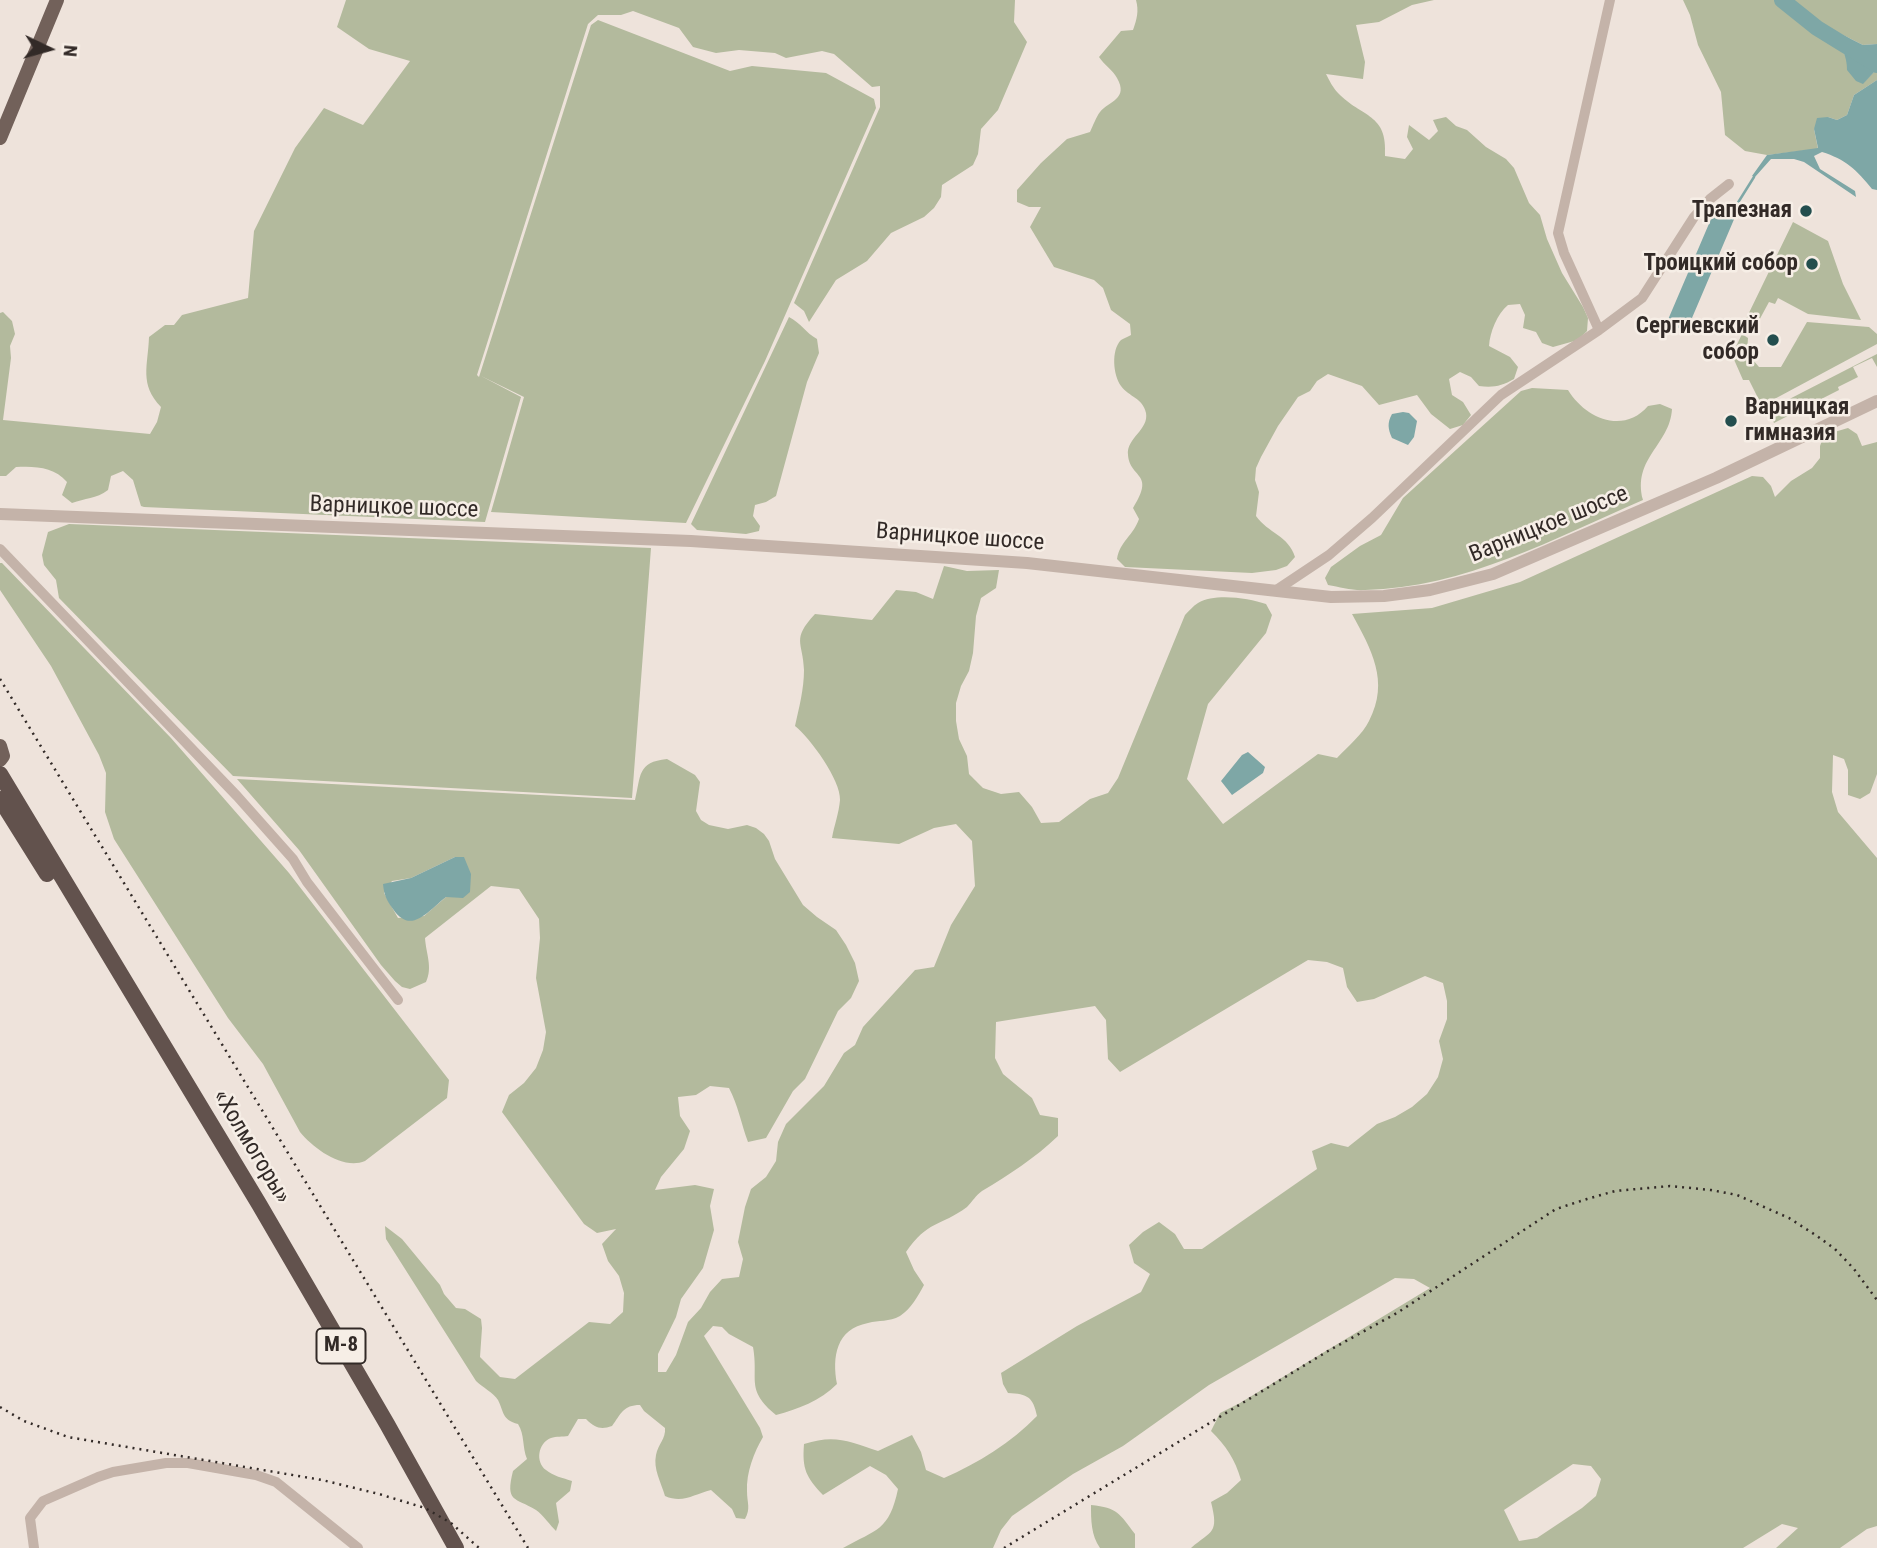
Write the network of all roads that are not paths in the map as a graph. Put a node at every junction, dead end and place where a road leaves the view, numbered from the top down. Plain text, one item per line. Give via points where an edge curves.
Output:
1 (57, 0) edge
2 (1610, 0) edge
3 (0, 138) edge
4 (1728, 184) dead end
5 (1599, 330) junction
6 (1877, 401) edge
7 (0, 514) edge
8 (0, 549) edge
9 (1274, 592) junction
10 (0, 746) edge
11 (0, 760) edge
12 (0, 774) edge
13 (0, 799) edge
14 (398, 1000) dead end
15 (34, 1548) edge
16 (358, 1548) edge
17 (445, 1548) edge
18 (456, 1548) edge

1 - 3 main road
2 - 5 street via 1558,233
4 - 5 street via 1694,218 1642,298
5 - 9 street via 1501,395 1329,555
6 - 9 street, Варницкое шоссе via 1716,478 1493,574 1384,596
7 - 9 street, Варницкое шоссе via 691,541 1027,563
8 - 14 street via 245,805 292,859
10 - 11 main road
12 - 18 highway, «Холмогоры» / М-8 via 258,1204
13 - 17 highway, «Холмогоры» / М-8 via 205,1134
15 - 16 street via 30,1518 43,1502 113,1472 166,1462 276,1482

